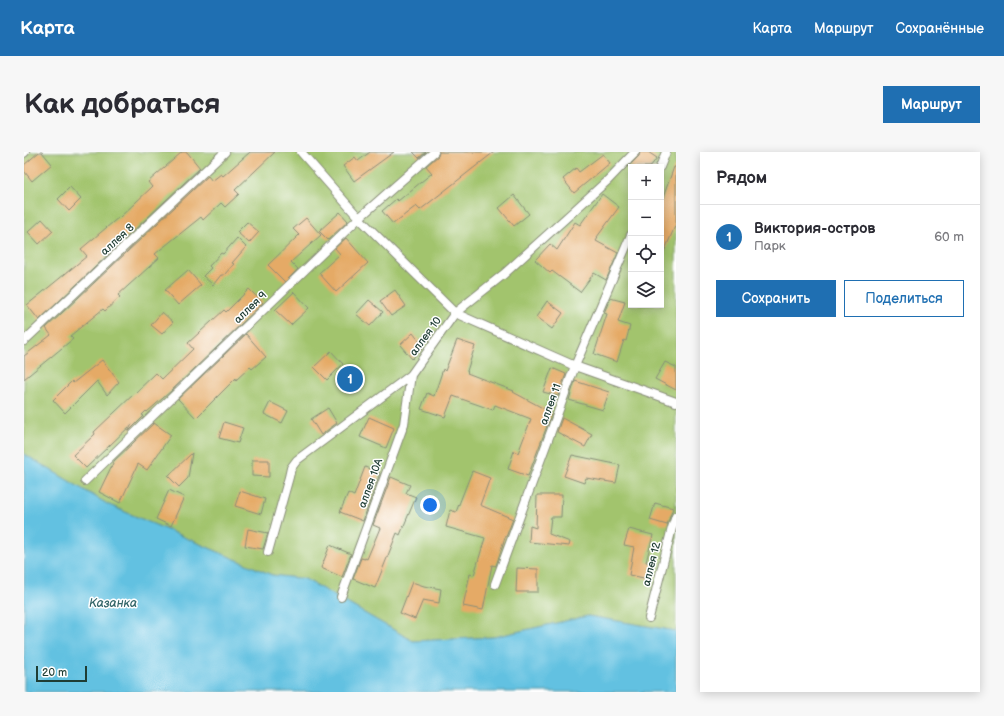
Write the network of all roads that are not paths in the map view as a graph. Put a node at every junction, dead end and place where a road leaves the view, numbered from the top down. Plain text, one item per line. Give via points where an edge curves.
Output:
1 (225, 152) edge
2 (301, 152) edge
3 (434, 152) edge
4 (635, 152) edge
5 (666, 152) edge
6 (661, 164) edge
7 (359, 218) junction
8 (631, 236) edge
9 (455, 313) junction
10 (24, 341) edge
11 (575, 366) junction
12 (410, 375) junction
13 (676, 402) edge
14 (85, 481) dead end
15 (676, 516) edge
16 (268, 552) dead end
17 (495, 584) dead end
18 (341, 597) dead end
19 (649, 618) dead end

1 - 10 lane, аллея 8
2 - 7 lane
3 - 7 lane, аллея 9
4 - 9 lane, аллея 10 via 602,186 504,274
5 - 6 lane
7 - 9 lane
7 - 14 lane, аллея 9
8 - 11 lane, аллея 11
9 - 11 lane
9 - 12 lane, аллея 10
11 - 13 lane
11 - 17 lane, аллея 11
12 - 16 lane, аллея 10 via 297,460 291,468
12 - 18 lane, аллея 10А via 404,424
15 - 19 lane, аллея 12

